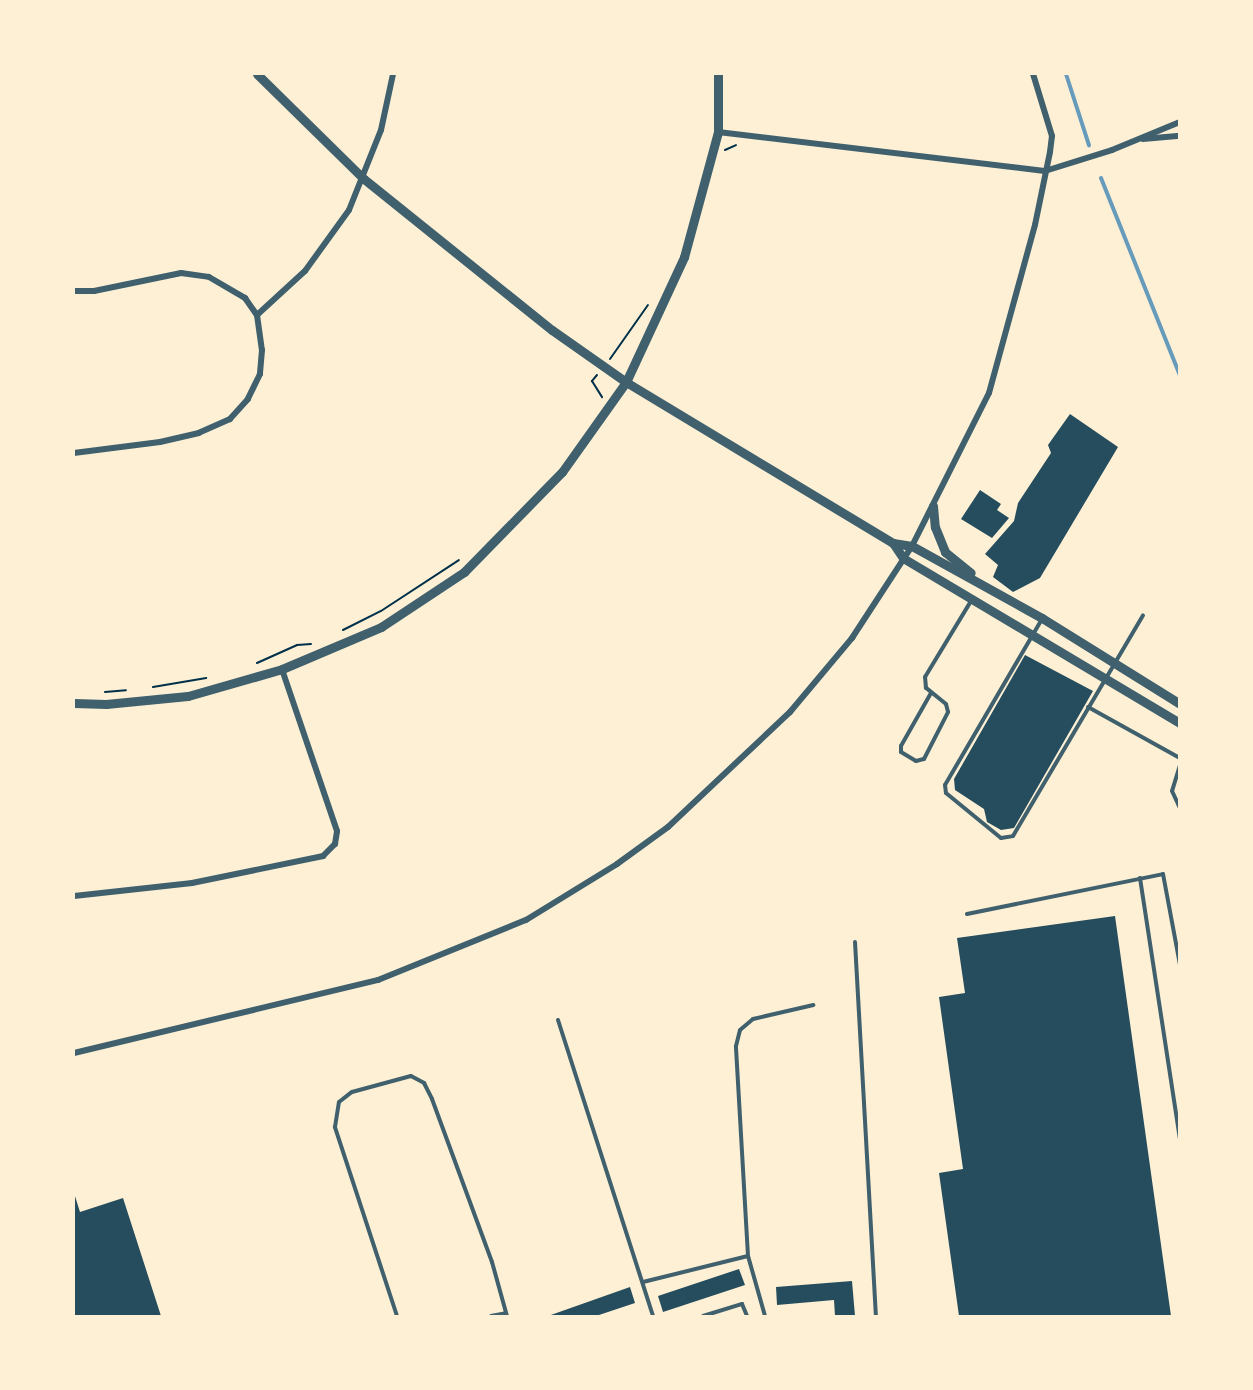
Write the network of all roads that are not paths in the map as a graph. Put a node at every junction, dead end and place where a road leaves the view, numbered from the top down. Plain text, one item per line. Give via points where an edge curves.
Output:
1 (257, 74) edge
2 (393, 74) edge
3 (718, 74) edge
4 (1034, 74) edge
5 (1179, 122) edge
6 (718, 132) junction
7 (1179, 136) edge
8 (1139, 139) junction
9 (1045, 171) junction
10 (364, 178) junction
11 (74, 291) edge
12 (257, 315) junction
13 (626, 382) junction
14 (74, 453) edge
15 (933, 506) junction
16 (893, 543) junction
17 (912, 546) junction
18 (903, 558) junction
19 (990, 591) junction
20 (971, 600) junction
21 (1143, 615) dead end
22 (1042, 618) junction
23 (1032, 633) junction
24 (1114, 663) junction
25 (282, 669) junction
26 (1106, 676) junction
27 (931, 693) junction
28 (74, 704) edge
29 (1179, 704) edge
30 (1088, 707) junction
31 (1179, 723) edge
32 (1179, 758) edge
33 (1179, 765) edge
34 (1179, 808) edge
35 (1140, 878) junction
36 (74, 896) edge
37 (967, 914) dead end
38 (855, 942) dead end
39 (1179, 965) edge
40 (813, 1005) dead end
41 (558, 1020) dead end
42 (74, 1053) edge
43 (1179, 1139) edge
44 (748, 1256) junction
45 (643, 1282) junction
46 (507, 1315) edge
47 (397, 1317) edge
48 (491, 1317) edge
49 (652, 1317) edge
50 (703, 1317) edge
51 (747, 1317) edge
52 (765, 1317) edge
53 (876, 1317) edge

1 - 10 street
2 - 10 street
3 - 6 street
4 - 9 street via 1052,135
5 - 8 street
6 - 9 street
6 - 13 street via 684,257
7 - 8 street
8 - 9 street
9 - 15 street via 1035,225 989,393
10 - 12 street via 349,210 305,271
10 - 13 street via 552,330
11 - 12 street via 94,291 181,273 209,277 228,286 245,298
12 - 14 street via 262,350 260,374 248,399 230,419 199,433 160,442
13 - 16 street
13 - 25 street via 562,472 464,572 381,627
15 - 17 street
15 - 19 street via 935,527 945,552
16 - 17 street
16 - 18 street
17 - 18 street
17 - 19 street
18 - 20 street
18 - 42 street via 852,638 790,712 713,787 617,864 526,920 378,980
19 - 22 street
20 - 23 street
20 - 27 lane via 925,677
21 - 24 lane
22 - 23 lane
22 - 24 street
23 - 26 street
23 - 30 lane via 946,779 946,793 1001,838 1013,836
24 - 26 lane
24 - 29 street
25 - 28 street via 188,696
25 - 36 street via 337,831 335,844 323,856 192,883
26 - 30 lane
26 - 31 street
27 - 27 lane via 946,704 948,712 924,759 916,762 901,752 901,746
30 - 32 lane
33 - 34 lane via 1173,791
35 - 37 lane
35 - 39 lane via 1166,876
35 - 43 lane
38 - 53 lane
40 - 44 lane via 753,1019 740,1030 736,1046
41 - 45 lane
44 - 45 lane
44 - 52 lane
45 - 49 lane
46 - 47 lane via 492,1262 432,1099 424,1083 411,1076 352,1092 339,1102 335,1127
46 - 48 lane
50 - 51 lane via 742,1304

